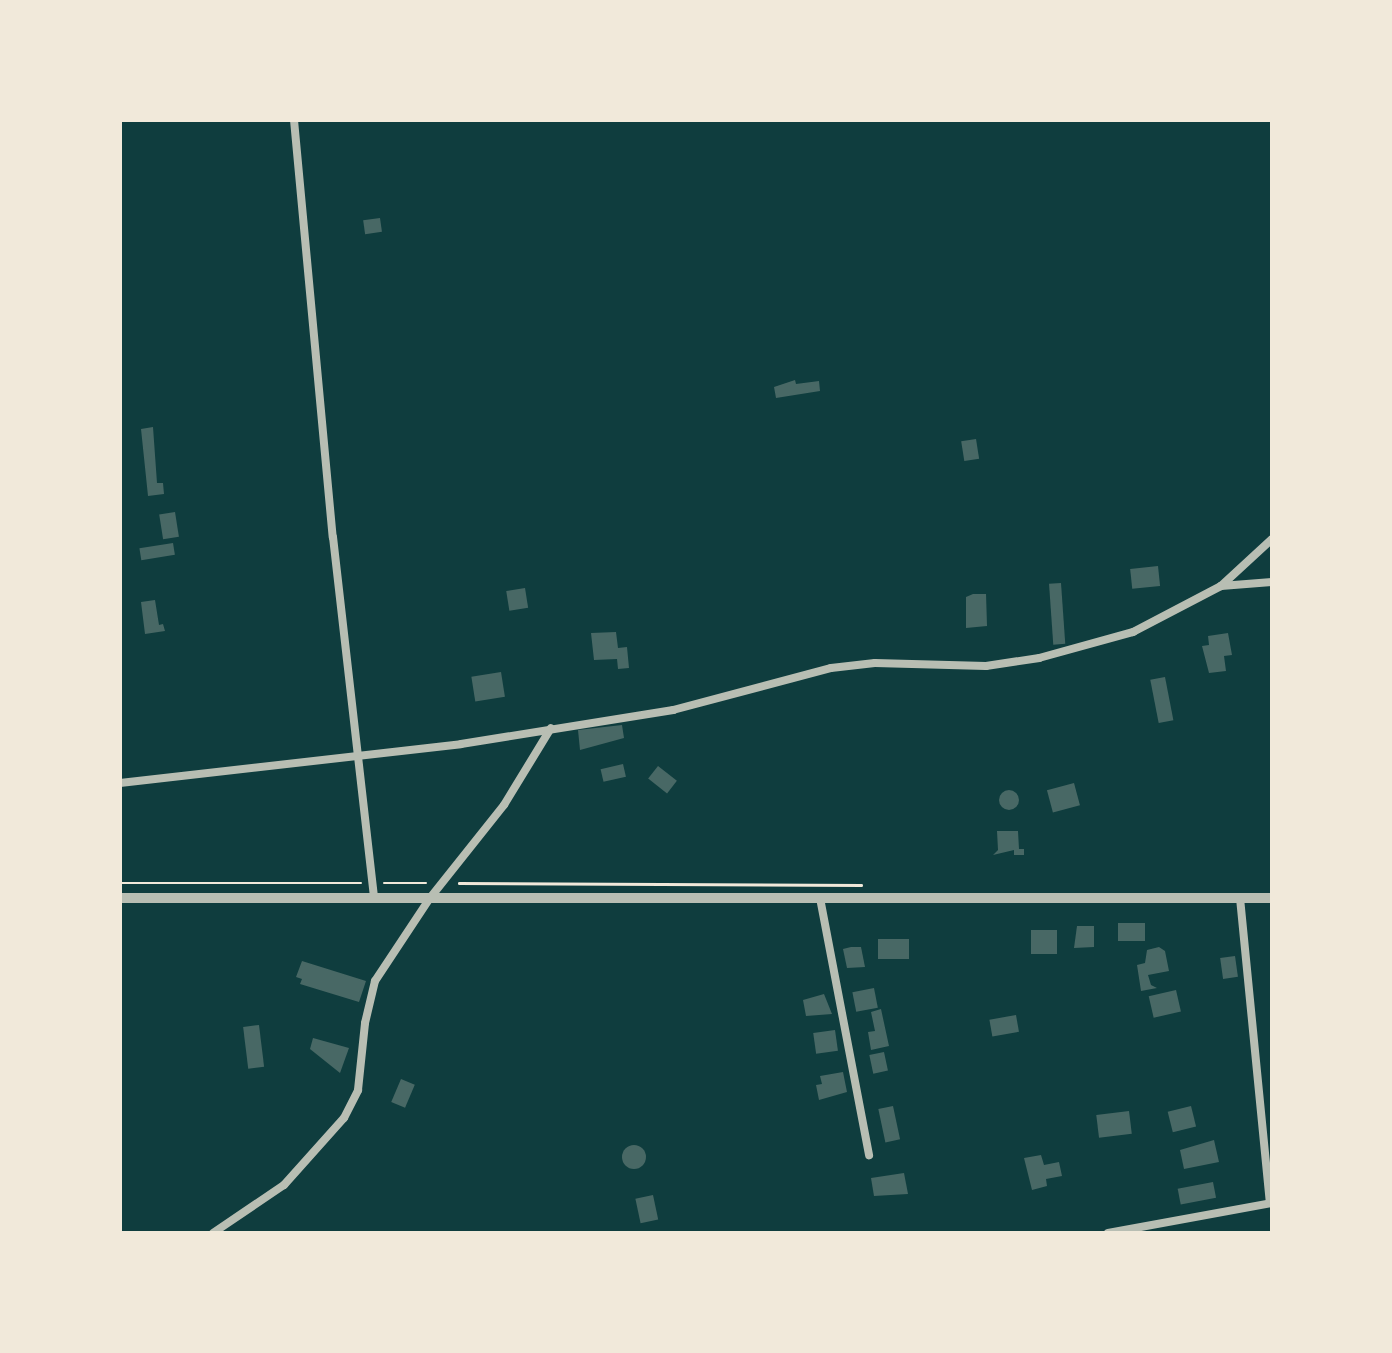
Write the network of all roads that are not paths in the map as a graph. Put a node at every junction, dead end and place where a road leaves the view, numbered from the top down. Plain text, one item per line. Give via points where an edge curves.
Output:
1 (294, 120) edge
2 (1272, 539) edge
3 (1272, 582) edge
4 (1220, 586) junction
5 (551, 728) junction
6 (361, 753) junction
7 (120, 783) edge
8 (374, 897) junction
9 (120, 898) edge
10 (430, 898) junction
11 (820, 898) junction
12 (1240, 898) junction
13 (1272, 898) edge
14 (869, 1155) dead end
15 (1271, 1203) edge
16 (1151, 1229) edge
17 (213, 1233) edge
18 (1108, 1233) edge

1 - 6 street via 332,537
2 - 4 street
3 - 4 street
4 - 5 street via 1133,632 1038,658 986,666 830,668 673,710
5 - 6 street
5 - 10 street via 504,805
6 - 7 street
6 - 8 street
8 - 9 street
8 - 10 street
10 - 11 street
10 - 17 street via 375,982 358,1090 344,1118 284,1184
11 - 12 street
11 - 14 street
12 - 13 street
12 - 15 street
15 - 16 street
16 - 18 street

